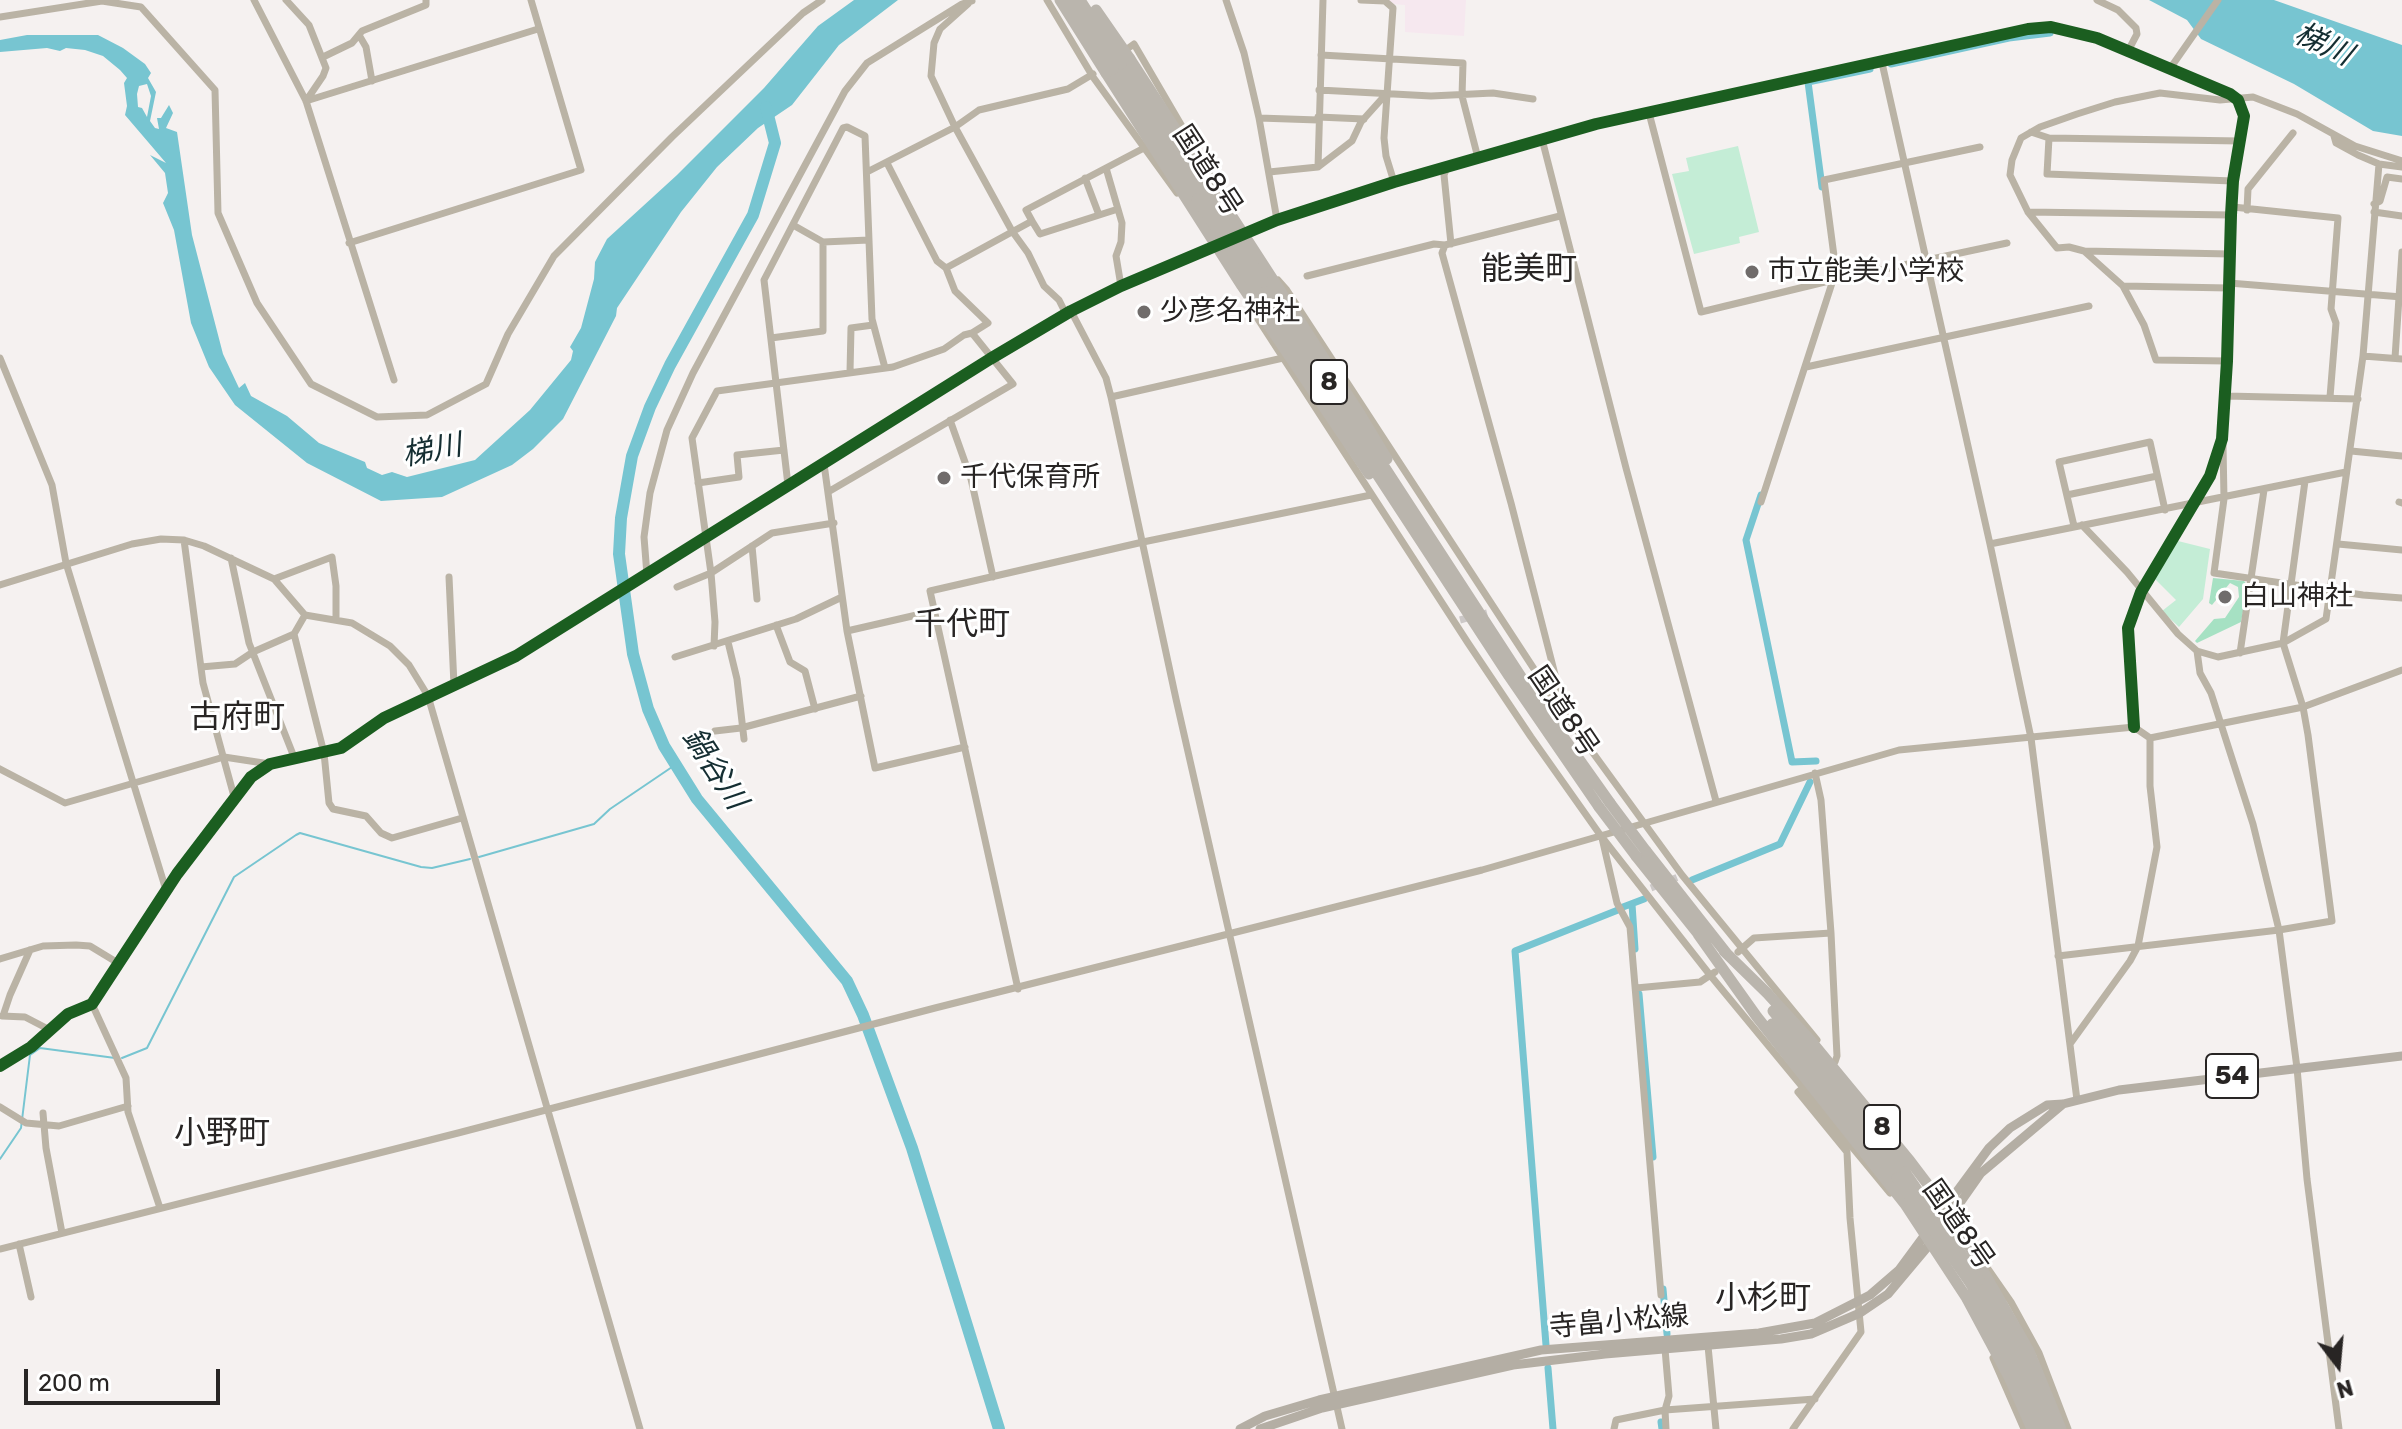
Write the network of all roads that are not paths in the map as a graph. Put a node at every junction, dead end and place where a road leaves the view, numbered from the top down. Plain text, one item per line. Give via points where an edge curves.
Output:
1 (254, 0) edge
2 (286, 0) edge
3 (426, 0) edge
4 (532, 0) edge
5 (822, 0) edge
6 (1047, 0) edge
7 (1060, 0) edge
8 (1069, 0) edge
9 (1080, 0) edge
10 (1088, 0) edge
11 (1226, 0) edge
12 (1323, 0) edge
13 (1361, 0) edge
14 (2097, 0) edge
15 (2218, 0) edge
16 (973, 1) edge
17 (0, 17) edge
18 (538, 29) junction
19 (359, 35) junction
20 (2127, 53) junction
21 (1321, 55) junction
22 (323, 57) junction
23 (1390, 59) junction
24 (1882, 63) junction
25 (1113, 66) junction
26 (2169, 70) junction
27 (372, 81) junction
28 (1319, 90) junction
29 (1388, 92) junction
30 (1462, 96) junction
31 (1533, 99) dead end
32 (2238, 100) junction
33 (306, 101) junction
34 (1649, 113) junction
35 (1259, 118) junction
36 (1318, 119) junction
37 (1364, 119) junction
38 (955, 127) junction
39 (2031, 132) junction
40 (2293, 133) dead end
41 (2333, 135) junction
42 (2049, 138) junction
43 (1542, 139) junction
44 (2241, 141) junction
45 (1980, 147) dead end
46 (1144, 148) junction
47 (1478, 158) junction
48 (887, 163) junction
49 (1905, 163) junction
50 (2379, 164) junction
51 (2402, 164) edge
52 (1318, 167) junction
53 (1447, 167) junction
54 (1106, 168) junction
55 (867, 172) junction
56 (1269, 172) junction
57 (1085, 178) junction
58 (2402, 179) edge
59 (2233, 181) junction
60 (1394, 182) junction
61 (1207, 196) junction
62 (2374, 208) junction
63 (1118, 209) junction
64 (2247, 210) junction
65 (2232, 211) junction
66 (2028, 212) junction
67 (1099, 215) junction
68 (1197, 216) junction
69 (1560, 216) junction
70 (2402, 216) edge
71 (1277, 220) junction
72 (1032, 221) junction
73 (793, 225) junction
74 (1012, 231) junction
75 (1244, 235) junction
76 (869, 240) junction
77 (823, 242) junction
78 (349, 243) junction
79 (2007, 243) dead end
80 (1448, 245) junction
81 (1217, 247) junction
82 (2084, 251) junction
83 (2402, 252) edge
84 (2230, 254) junction
85 (2402, 258) edge
86 (1926, 259) junction
87 (1263, 265) junction
88 (946, 268) junction
89 (1307, 276) dead end
90 (1833, 280) junction
91 (2229, 285) junction
92 (1121, 286) junction
93 (2123, 286) junction
94 (1256, 288) junction
95 (2332, 291) junction
96 (2367, 294) junction
97 (2400, 297) edge
98 (2089, 306) dead end
99 (1068, 313) junction
100 (873, 325) junction
101 (2400, 330) edge
102 (972, 333) junction
103 (771, 338) junction
104 (1943, 338) junction
105 (2363, 356) junction
106 (0, 358) edge
107 (1283, 358) junction
108 (990, 359) junction
109 (2398, 359) edge
110 (2227, 361) junction
111 (1806, 367) junction
112 (885, 368) junction
113 (850, 372) junction
114 (394, 380) dead end
115 (777, 384) junction
116 (2226, 396) junction
117 (1111, 397) junction
118 (2330, 397) junction
119 (2358, 399) junction
120 (950, 420) junction
121 (2222, 439) junction
122 (784, 450) junction
123 (2351, 451) junction
124 (2402, 456) edge
125 (824, 464) junction
126 (2346, 472) junction
127 (2157, 476) junction
128 (2305, 481) junction
129 (698, 483) junction
130 (788, 485) junction
131 (1385, 486) junction
132 (2264, 490) junction
133 (828, 492) junction
134 (2067, 495) junction
135 (2224, 499) junction
136 (1761, 502) dead end
137 (1402, 504) junction
138 (2195, 504) junction
139 (2165, 510) junction
140 (834, 523) junction
141 (2078, 525) junction
142 (707, 538) junction
143 (184, 540) junction
144 (1143, 542) junction
145 (1990, 544) junction
146 (2338, 544) junction
147 (752, 546) junction
148 (2402, 550) edge
149 (231, 558) junction
150 (66, 563) junction
151 (711, 573) junction
152 (647, 575) junction
153 (449, 577) dead end
154 (993, 577) junction
155 (274, 579) junction
156 (2251, 579) junction
157 (0, 585) edge
158 (2291, 585) junction
159 (677, 587) dead end
160 (2331, 591) junction
161 (2141, 592) junction
162 (842, 597) junction
163 (2402, 598) edge
164 (757, 599) dead end
165 (934, 611) junction
166 (305, 615) junction
167 (336, 620) junction
168 (776, 625) junction
169 (847, 631) junction
170 (294, 634) junction
171 (728, 642) junction
172 (2283, 643) junction
173 (714, 646) junction
174 (2197, 651) junction
175 (253, 652) junction
176 (2240, 653) junction
177 (675, 657) dead end
178 (201, 667) junction
179 (2402, 670) edge
180 (454, 685) junction
181 (428, 696) junction
182 (861, 696) junction
183 (1550, 699) junction
184 (2303, 707) junction
185 (815, 709) junction
186 (2222, 724) junction
187 (2134, 727) junction
188 (741, 728) junction
189 (715, 731) dead end
190 (2031, 738) junction
191 (2150, 738) junction
192 (744, 739) dead end
193 (965, 747) junction
194 (324, 753) junction
195 (224, 757) junction
196 (294, 757) junction
197 (270, 764) junction
198 (0, 769) edge
199 (1815, 773) junction
200 (133, 783) junction
201 (235, 800) junction
202 (1716, 801) junction
203 (1604, 805) junction
204 (462, 818) junction
205 (1643, 823) junction
206 (1601, 836) junction
207 (1641, 853) junction
208 (166, 890) junction
209 (2279, 930) junction
210 (1831, 933) junction
211 (1698, 934) junction
212 (1229, 935) junction
213 (2138, 946) junction
214 (30, 950) junction
215 (1740, 950) junction
216 (2058, 956) junction
217 (0, 959) edge
218 (118, 963) junction
219 (1713, 974) junction
220 (1636, 988) junction
221 (1018, 989) junction
222 (92, 1004) junction
223 (2, 1016) edge
224 (50, 1030) junction
225 (2069, 1045) junction
226 (2402, 1056) edge
227 (1835, 1062) junction
228 (0, 1066) edge
229 (2297, 1068) junction
230 (1803, 1088) junction
231 (2077, 1100) junction
232 (128, 1106) junction
233 (0, 1107) edge
234 (547, 1109) junction
235 (43, 1113) dead end
236 (43, 1126) junction
237 (1904, 1171) junction
238 (1905, 1204) junction
239 (160, 1208) junction
240 (1948, 1211) junction
241 (62, 1233) junction
242 (1928, 1239) junction
243 (19, 1244) junction
244 (1969, 1246) junction
245 (0, 1249) edge
246 (1975, 1282) junction
247 (1661, 1295) dead end
248 (31, 1297) dead end
249 (1966, 1297) junction
250 (1859, 1302) junction
251 (1860, 1313) junction
252 (1708, 1346) junction
253 (1665, 1349) junction
254 (1815, 1399) junction
255 (1336, 1400) junction
256 (1714, 1405) junction
257 (1665, 1410) junction
258 (640, 1429) edge
259 (1240, 1429) edge
260 (1260, 1429) edge
261 (1342, 1429) edge
262 (1614, 1429) edge
263 (1666, 1429) edge
264 (1716, 1429) edge
265 (1793, 1429) edge
266 (2024, 1429) edge
267 (2032, 1429) edge
268 (2043, 1429) edge
269 (2052, 1429) edge
270 (2061, 1429) edge
271 (2068, 1429) edge
272 (2339, 1429) edge

1 - 33 street
2 - 22 street via 309,25
3 - 19 street via 426,5
4 - 18 street
5 - 17 street via 683,127 554,256 508,334 486,384 427,415 377,417 311,384 257,303 218,213 215,90 141,7 102,1
6 - 25 street via 1077,50
7 - 25 highway, bridge
8 - 25 highway, 国道8号 / 8, bridge
9 - 25 highway, 国道8号 / 8, bridge
10 - 25 highway, bridge
11 - 35 street
12 - 21 street
13 - 23 street via 1385,1 1393,8
14 - 20 street via 2118,10 2136,28
15 - 26 street
16 - 38 street via 940,29 934,43 931,76
16 - 152 street via 867,63 845,91 667,430 650,493 644,537
18 - 27 street
18 - 78 street via 581,170
19 - 22 street
19 - 27 street
20 - 24 street via 2051,27
20 - 26 street
21 - 23 street
21 - 28 street
22 - 33 street via 325,71
23 - 29 street
23 - 30 street via 1463,63
24 - 34 street
24 - 49 street
25 - 38 street via 1068,89 979,110
25 - 46 street
25 - 61 highway, 国道8号 / 8
25 - 61 highway
25 - 68 highway
26 - 32 street
27 - 33 street
28 - 29 street
28 - 36 street
29 - 30 street
29 - 37 street
29 - 60 street via 1384,138
30 - 31 street via 1493,93
30 - 47 street
32 - 39 street via 2160,93 2115,102
32 - 41 street via 2253,97
32 - 44 street via 2244,116
33 - 78 street
34 - 43 street
34 - 90 street via 1701,312
35 - 36 street
35 - 56 street
36 - 37 street
36 - 52 street
37 - 52 street via 1352,141
38 - 48 street
38 - 74 street
39 - 42 street
39 - 66 street via 2015,149 2010,175
40 - 64 street via 2248,189
41 - 50 street via 2336,143
41 - 51 street
42 - 44 street
42 - 59 street via 2047,174
43 - 47 street
43 - 69 street
44 - 59 street
45 - 49 street
46 - 54 street
46 - 68 street
47 - 53 street
48 - 55 street
48 - 88 street via 937,261
49 - 86 street
49 - 90 street via 1824,180
50 - 51 street
50 - 62 street
52 - 56 street
53 - 60 street
53 - 80 street
54 - 57 street
54 - 63 street
55 - 73 street via 865,136 843,128
55 - 76 street
56 - 71 street
57 - 67 street
57 - 72 street via 1026,210
58 - 62 street via 2387,177
59 - 65 street
60 - 71 street
61 - 75 highway
61 - 94 highway, 国道8号 / 8, bridge
62 - 70 street
62 - 96 street
63 - 67 street
63 - 92 street
64 - 65 street
64 - 95 street via 2338,218
65 - 66 street
65 - 84 street
66 - 82 street via 2057,248
67 - 72 street via 1040,234
68 - 81 highway
69 - 80 street
69 - 202 street
71 - 75 street
72 - 74 street
73 - 77 street
73 - 103 street via 764,280
74 - 88 street
74 - 99 street via 1044,286
75 - 81 street
75 - 87 highway
76 - 77 street
76 - 100 street
77 - 103 street via 823,331
78 - 114 street
79 - 86 street
80 - 89 street
80 - 183 street via 1442,253 1559,690
81 - 92 street
81 - 94 highway
82 - 84 street
82 - 93 street
83 - 85 street
84 - 91 street
85 - 97 street
86 - 90 street
86 - 104 street
87 - 131 highway via 1360,414
87 - 183 street via 1286,289
88 - 102 street via 955,291 988,323
90 - 111 street
91 - 93 street
91 - 95 street
91 - 110 street
92 - 99 street
93 - 110 street via 2156,360
94 - 107 street via 1246,300
94 - 131 highway, 国道8号 / 8
95 - 96 street
95 - 118 street via 2336,323
96 - 97 street
96 - 105 street
97 - 101 street
98 - 104 street
99 - 108 street
99 - 117 street via 1106,378
100 - 112 street
100 - 113 street via 851,328
101 - 109 street
102 - 108 street
102 - 112 street via 944,349
103 - 115 street
104 - 111 street
104 - 145 street
105 - 109 street
105 - 119 street
106 - 150 street via 52,485
107 - 117 street
107 - 131 street
108 - 120 street via 1013,384
108 - 125 street
110 - 116 street
111 - 136 street
112 - 113 street
113 - 115 street
115 - 122 street
115 - 129 street via 717,391 692,438
116 - 118 street
116 - 121 street
117 - 144 street
118 - 119 street
119 - 123 street
120 - 133 street
120 - 154 street via 971,479
121 - 135 street
121 - 138 street
122 - 129 street via 737,455 739,477
122 - 130 street
123 - 124 street
123 - 126 street
125 - 130 street
125 - 133 street
126 - 128 street
126 - 146 street
127 - 134 street
127 - 134 street via 2150,442 2059,462
127 - 139 street
128 - 132 street
128 - 158 street
129 - 142 street
130 - 142 street
131 - 137 highway, 国道8号 / 8
131 - 144 street
131 - 206 street via 1457,621
132 - 135 street
132 - 156 street
133 - 140 street
134 - 141 street
135 - 138 street
135 - 156 street via 2214,573
137 - 203 highway, 国道8号 / 8 via 1509,676
137 - 203 highway, 国道8号 / 8 via 1432,533
138 - 139 street
138 - 161 street
139 - 141 street
140 - 147 street via 772,533
140 - 162 street
141 - 145 street
141 - 161 street
142 - 151 street
142 - 152 street
143 - 149 street
143 - 150 street via 132,544
143 - 178 street
144 - 154 street
144 - 212 street
145 - 190 street
146 - 148 street
146 - 160 street
147 - 151 street
147 - 164 street
149 - 155 street
149 - 175 street
150 - 157 street
150 - 200 street
151 - 159 street
151 - 173 street
152 - 180 street via 516,656
153 - 180 street
154 - 165 street via 930,591
155 - 166 street
155 - 167 street via 332,557
156 - 158 street
156 - 176 street
158 - 160 street
158 - 172 street
160 - 163 street
160 - 172 street via 2326,619
161 - 174 street
161 - 187 street via 2127,637
162 - 168 street
162 - 169 street
165 - 169 street
165 - 193 street
166 - 167 street
166 - 170 street
167 - 181 street via 352,623 390,646
168 - 171 street
168 - 185 street via 790,662 805,671
169 - 182 street
170 - 175 street
170 - 194 street
171 - 173 street
171 - 188 street
172 - 176 street
172 - 184 street
173 - 177 street
174 - 176 street via 2218,657
174 - 186 street via 2200,673
175 - 178 street via 235,664
175 - 196 street
178 - 195 street
179 - 184 street
180 - 181 street
181 - 194 street
181 - 204 street
182 - 185 street
182 - 193 street via 875,768
183 - 205 street
184 - 186 street
184 - 209 street via 2332,921
185 - 188 street
186 - 191 street
186 - 209 street
187 - 190 street
187 - 191 street
188 - 189 street
188 - 192 street
190 - 199 street via 1899,750
190 - 216 street
191 - 213 street via 2157,847
193 - 221 street
194 - 196 street
194 - 204 street via 333,809 366,816 381,833 392,838
195 - 197 street
195 - 200 street
195 - 201 street
196 - 197 street
197 - 201 street via 251,777
198 - 200 street via 65,803
199 - 202 street
199 - 210 street
200 - 208 street
201 - 208 street
202 - 205 street
203 - 207 highway, 国道8号 / 8, bridge
204 - 234 street
205 - 206 street
205 - 215 street
206 - 212 street
206 - 219 street
206 - 220 street via 1617,903 1630,927
207 - 211 highway, 国道8号 / 8
207 - 237 highway, 国道8号 / 8
208 - 218 street
209 - 213 street
209 - 229 street
210 - 215 street via 1754,938
210 - 227 street
211 - 237 highway, 国道8号 / 8
211 - 238 highway via 1749,1008
212 - 221 street
212 - 255 street
213 - 216 street
213 - 225 street
214 - 217 street
214 - 218 street via 90,946
214 - 223 street
215 - 227 street
216 - 225 street
218 - 222 street
219 - 220 street via 1700,982
219 - 230 street
220 - 247 street
221 - 234 street
222 - 224 street via 68,1014
222 - 232 street via 126,1078
223 - 224 street via 25,1017
224 - 228 street
225 - 231 street
226 - 229 main road, 寺畠小松線 / 54
227 - 237 street via 1909,1152
229 - 231 main road, 寺畠小松線 / 54
229 - 272 street
230 - 238 street via 1887,1190
230 - 250 street via 1798,1092 1847,1152
231 - 240 main road, 寺畠小松線 / 54 via 2047,1105 2010,1128 1983,1155
232 - 236 street
232 - 239 street
233 - 236 street via 23,1122
234 - 239 street
234 - 258 street
235 - 236 street
236 - 241 street
237 - 240 highway, 8
237 - 246 highway, 国道8号 / 8, bridge
238 - 242 highway
239 - 241 street
240 - 242 main road, 寺畠小松線 / 54
240 - 244 highway, 8
241 - 243 street
242 - 249 highway
242 - 250 main road, 寺畠小松線 / 54
242 - 251 main road, 寺畠小松線 / 54 via 1888,1294
243 - 245 street
243 - 248 street
244 - 270 highway, 8 via 2029,1351
244 - 271 street via 1986,1264 2039,1353
246 - 268 highway, 国道8号 / 8
246 - 269 highway, 国道8号 / 8 via 2017,1349
249 - 266 street
249 - 267 highway
250 - 251 street
250 - 255 main road, 寺畠小松線 / 54 via 1796,1328 1541,1350
251 - 252 main road, 寺畠小松線 / 54 via 1798,1336
251 - 254 street via 1861,1332
252 - 253 main road, 寺畠小松線 / 54
252 - 256 street
253 - 255 main road, 寺畠小松線 / 54 via 1513,1365
253 - 257 street
254 - 256 street
254 - 265 street
255 - 259 main road, 寺畠小松線 / 54 via 1265,1416
255 - 260 main road, 寺畠小松線 / 54
255 - 261 street
256 - 257 street
256 - 264 street
257 - 262 street via 1616,1420
257 - 263 street

